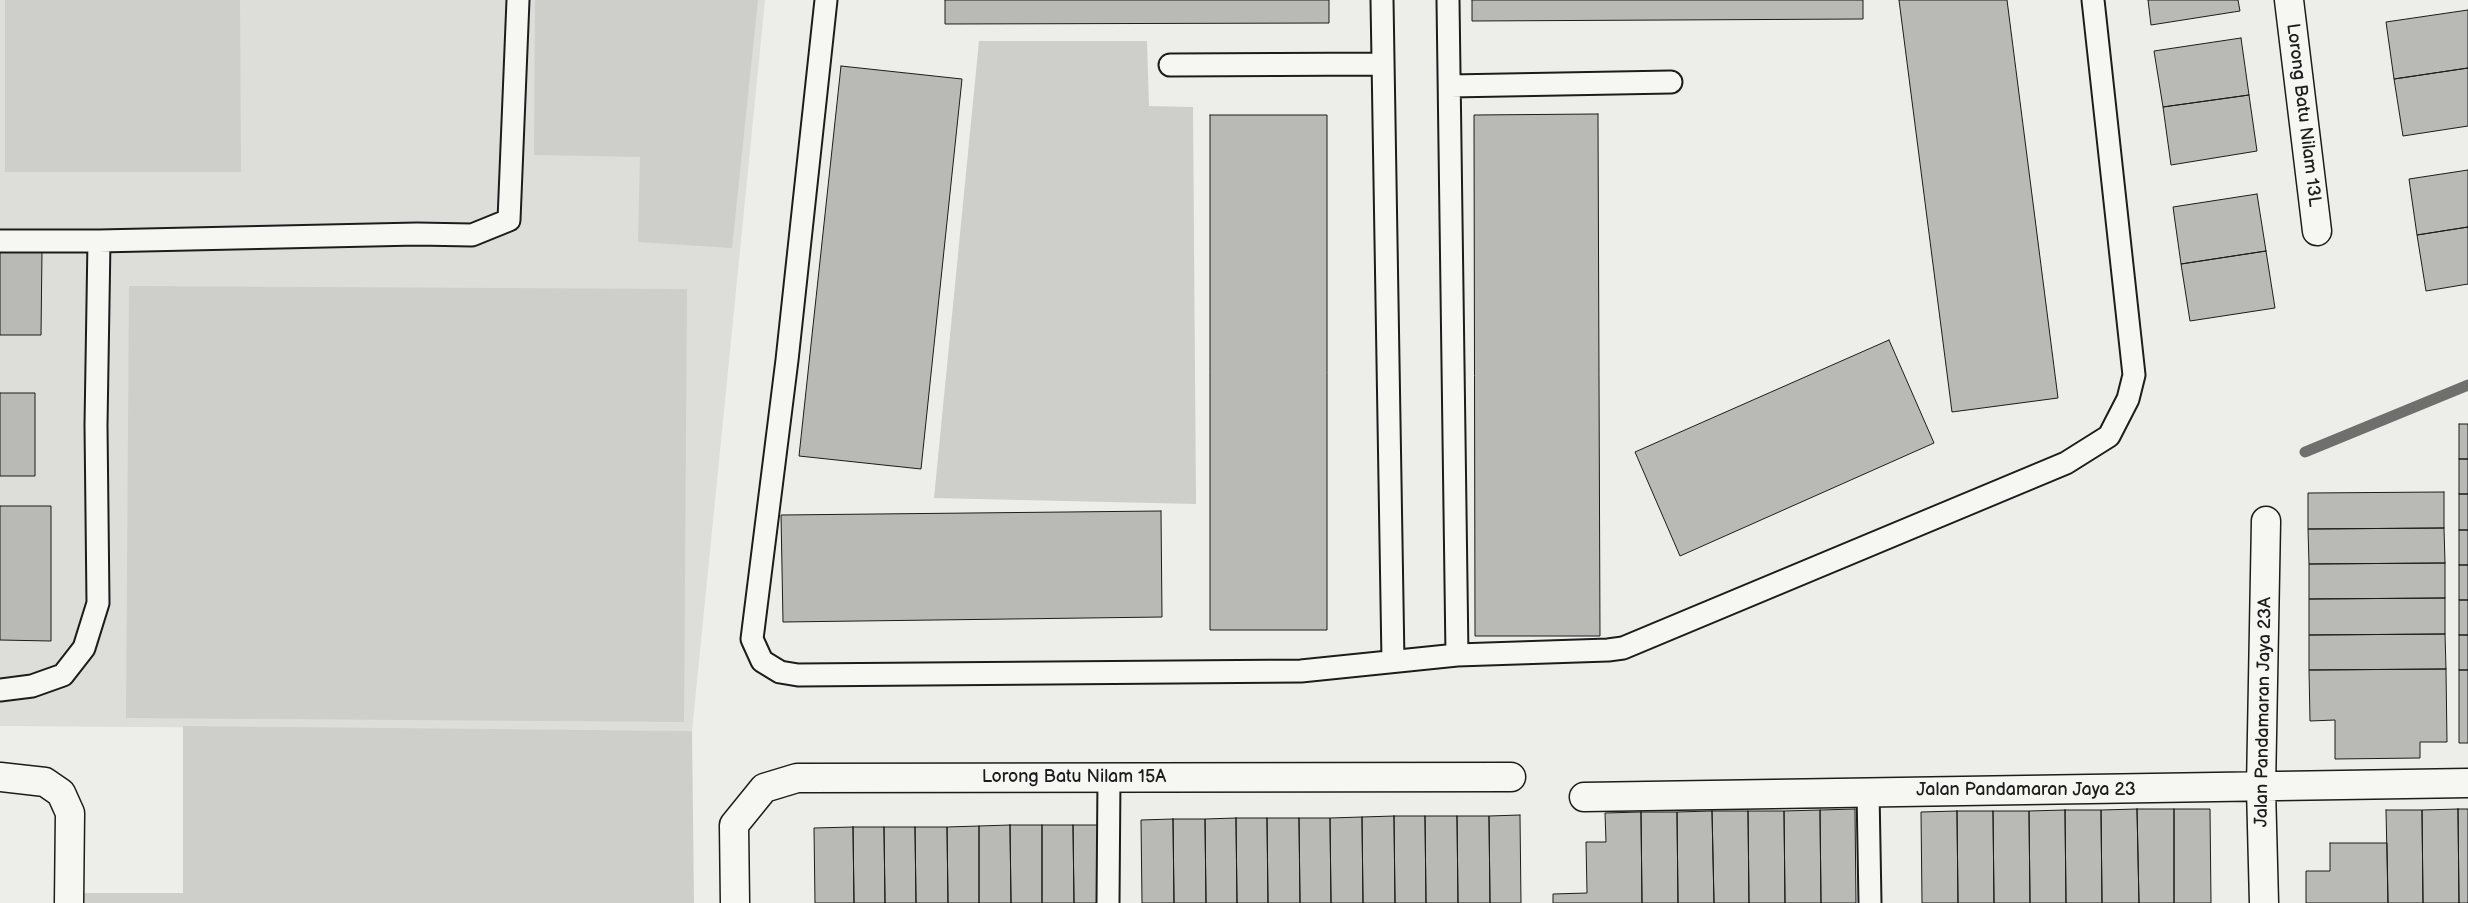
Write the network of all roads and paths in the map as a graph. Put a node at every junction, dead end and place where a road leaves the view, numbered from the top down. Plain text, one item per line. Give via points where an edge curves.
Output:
1 (518, 0) edge
2 (826, 0) edge
3 (1382, 0) edge
4 (1448, 0) edge
5 (2093, 0) edge
6 (2289, 0) edge
7 (1382, 64) junction
8 (1170, 65) dead end
9 (1671, 82) dead end
10 (1450, 86) junction
11 (2317, 231) dead end
12 (0, 241) edge
13 (99, 241) junction
14 (2266, 521) dead end
15 (1457, 655) junction
16 (1393, 661) junction
17 (0, 690) edge
18 (0, 777) edge
19 (1109, 777) junction
20 (1511, 777) dead end
21 (2468, 783) edge
22 (2261, 788) junction
23 (1868, 791) junction
24 (1584, 796) dead end
25 (69, 903) edge
26 (735, 903) edge
27 (1108, 903) edge
28 (1870, 903) edge
29 (2264, 903) edge

1 - 13 lane via 509,220 472,235
2 - 16 lane via 787,360 752,639 762,661 780,672 808,674 1301,671
3 - 7 lane
4 - 10 lane
5 - 15 lane via 2134,375 2128,399 2109,436 2066,463 1623,648
6 - 11 street, Lorong Batu Nilam 13L
7 - 8 lane
7 - 16 lane
9 - 10 lane
10 - 15 lane
12 - 13 lane
13 - 17 lane via 98,603 84,648 63,674 32,686
14 - 22 street, Jalan Pandamaran Jaya 23A
15 - 16 lane
18 - 25 street via 45,782 62,793 70,812
19 - 20 street, Lorong Batu Nilam 15A
19 - 26 street, Lorong Batu Nilam 15A via 797,778 764,788 734,825
19 - 27 lane
21 - 22 street, Jalan Pandamaran Jaya 23
22 - 23 street, Jalan Pandamaran Jaya 23
22 - 29 street, Jalan Pandamaran Jaya 23A
23 - 24 street, Jalan Pandamaran Jaya 23
23 - 28 lane

